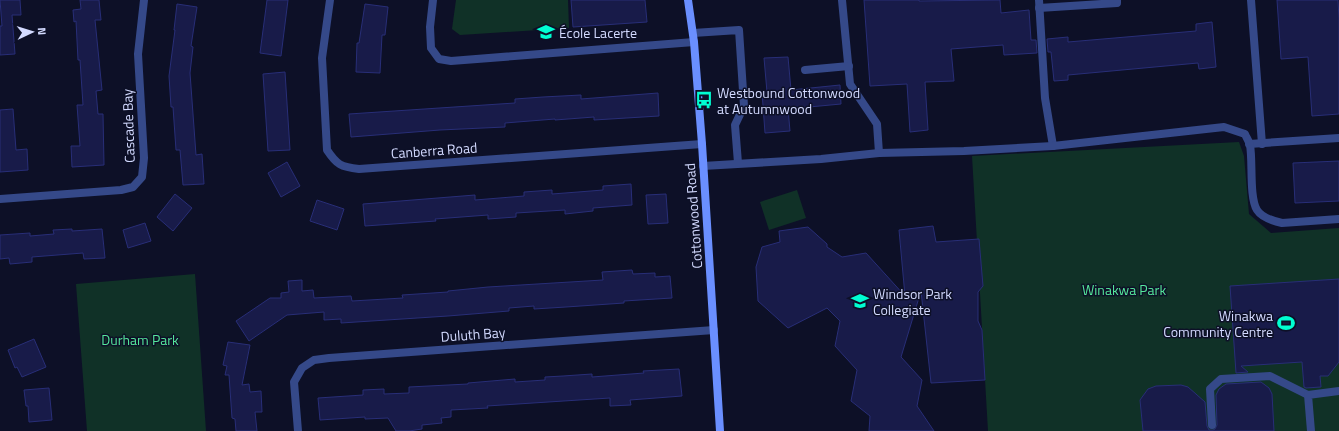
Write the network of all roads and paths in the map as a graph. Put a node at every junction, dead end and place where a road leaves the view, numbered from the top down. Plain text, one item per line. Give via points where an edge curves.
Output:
1 (144, 0) edge
2 (330, 0) edge
3 (433, 0) edge
4 (688, 0) edge
5 (842, 0) edge
6 (1117, 0) edge
7 (1251, 0) edge
8 (1039, 4) edge
9 (693, 38) junction
10 (849, 66) junction
11 (806, 70) dead end
12 (1339, 138) edge
13 (702, 144) junction
14 (1250, 144) junction
15 (1262, 144) junction
16 (1053, 146) junction
17 (879, 153) junction
18 (738, 164) junction
19 (703, 166) junction
20 (0, 199) edge
21 (1339, 219) edge
22 (714, 330) junction
23 (1339, 391) edge
24 (1308, 395) junction
25 (1212, 425) dead end
26 (298, 431) edge
27 (720, 431) edge
28 (1311, 431) edge

1 - 20 street, Cascade Bay via 138,54 144,158 142,177 132,187 122,190
2 - 13 street, Canberra Road via 322,58 327,150 336,162 345,168
3 - 9 street via 431,48 439,59 451,62
4 - 9 street, Cottonwood Road
5 - 10 street
6 - 8 street via 1117,3
7 - 15 street
8 - 16 street via 1045,98
9 - 13 street, Cottonwood Road
9 - 18 street via 739,30 744,106 735,125
10 - 11 street
10 - 17 street via 850,84 876,124
12 - 15 street
13 - 19 street, Cottonwood Road
14 - 15 street
14 - 16 street via 1245,134 1224,127
14 - 21 street via 1254,198 1257,210 1264,217 1282,223
16 - 17 street
17 - 18 street
18 - 19 street
19 - 22 street, Cottonwood Road
22 - 26 street, Duluth Bay via 314,360 302,368 294,382
22 - 27 street, Cottonwood Road
23 - 24 street
24 - 25 street via 1270,376 1221,379 1210,389
24 - 28 street

